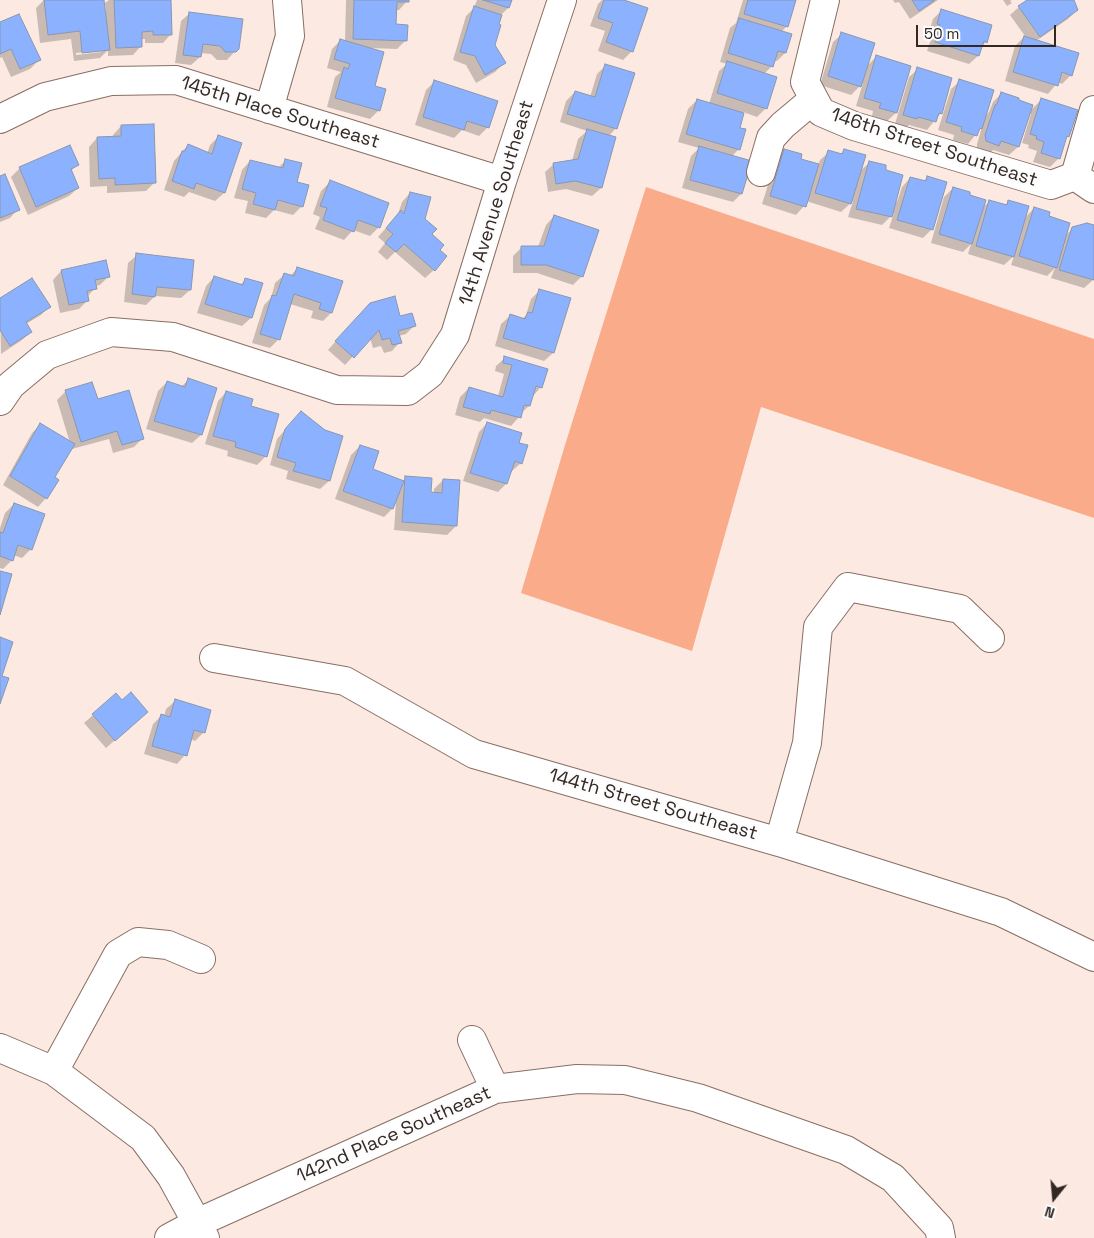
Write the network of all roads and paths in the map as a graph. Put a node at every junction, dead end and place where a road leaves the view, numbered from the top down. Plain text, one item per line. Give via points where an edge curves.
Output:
1 (287, 0) edge
2 (562, 0) edge
3 (825, 0) edge
4 (818, 105) junction
5 (269, 109) junction
6 (1094, 110) edge
7 (0, 118) edge
8 (761, 172) dead end
9 (502, 181) junction
10 (1085, 183) edge
11 (0, 401) edge
12 (990, 638) dead end
13 (214, 658) dead end
14 (779, 842) junction
15 (1094, 957) edge
16 (201, 959) dead end
17 (472, 1040) dead end
18 (0, 1048) edge
19 (54, 1071) junction
20 (495, 1089) junction
21 (201, 1230) edge
22 (169, 1238) edge
23 (942, 1238) edge

1 - 5 street via 290,36
2 - 9 street, 14th Avenue Southeast
3 - 4 street via 805,82
4 - 8 street via 784,125 771,138
4 - 10 street, 146th Street Southeast via 854,126 1051,184
5 - 7 street, 145th Place Southeast via 176,80 111,81 45,97
5 - 9 street, 145th Place Southeast
6 - 10 street
9 - 11 street, 14th Avenue Southeast via 456,335 430,374 408,391 338,390 173,337 111,332 48,355 11,384
12 - 14 street via 960,609 848,587 818,627 807,743
13 - 14 street, 144th Street Southeast via 345,682 474,754
14 - 15 street, 144th Street Southeast via 1001,912
16 - 19 street via 168,945 138,942 118,954
17 - 20 street
18 - 19 street
19 - 21 street via 144,1138 172,1176
20 - 21 street, 142nd Place Southeast
20 - 23 street, 142nd Place Southeast via 576,1079 625,1080 698,1098 846,1150 893,1178 939,1228
21 - 22 street, 142nd Place Southeast

